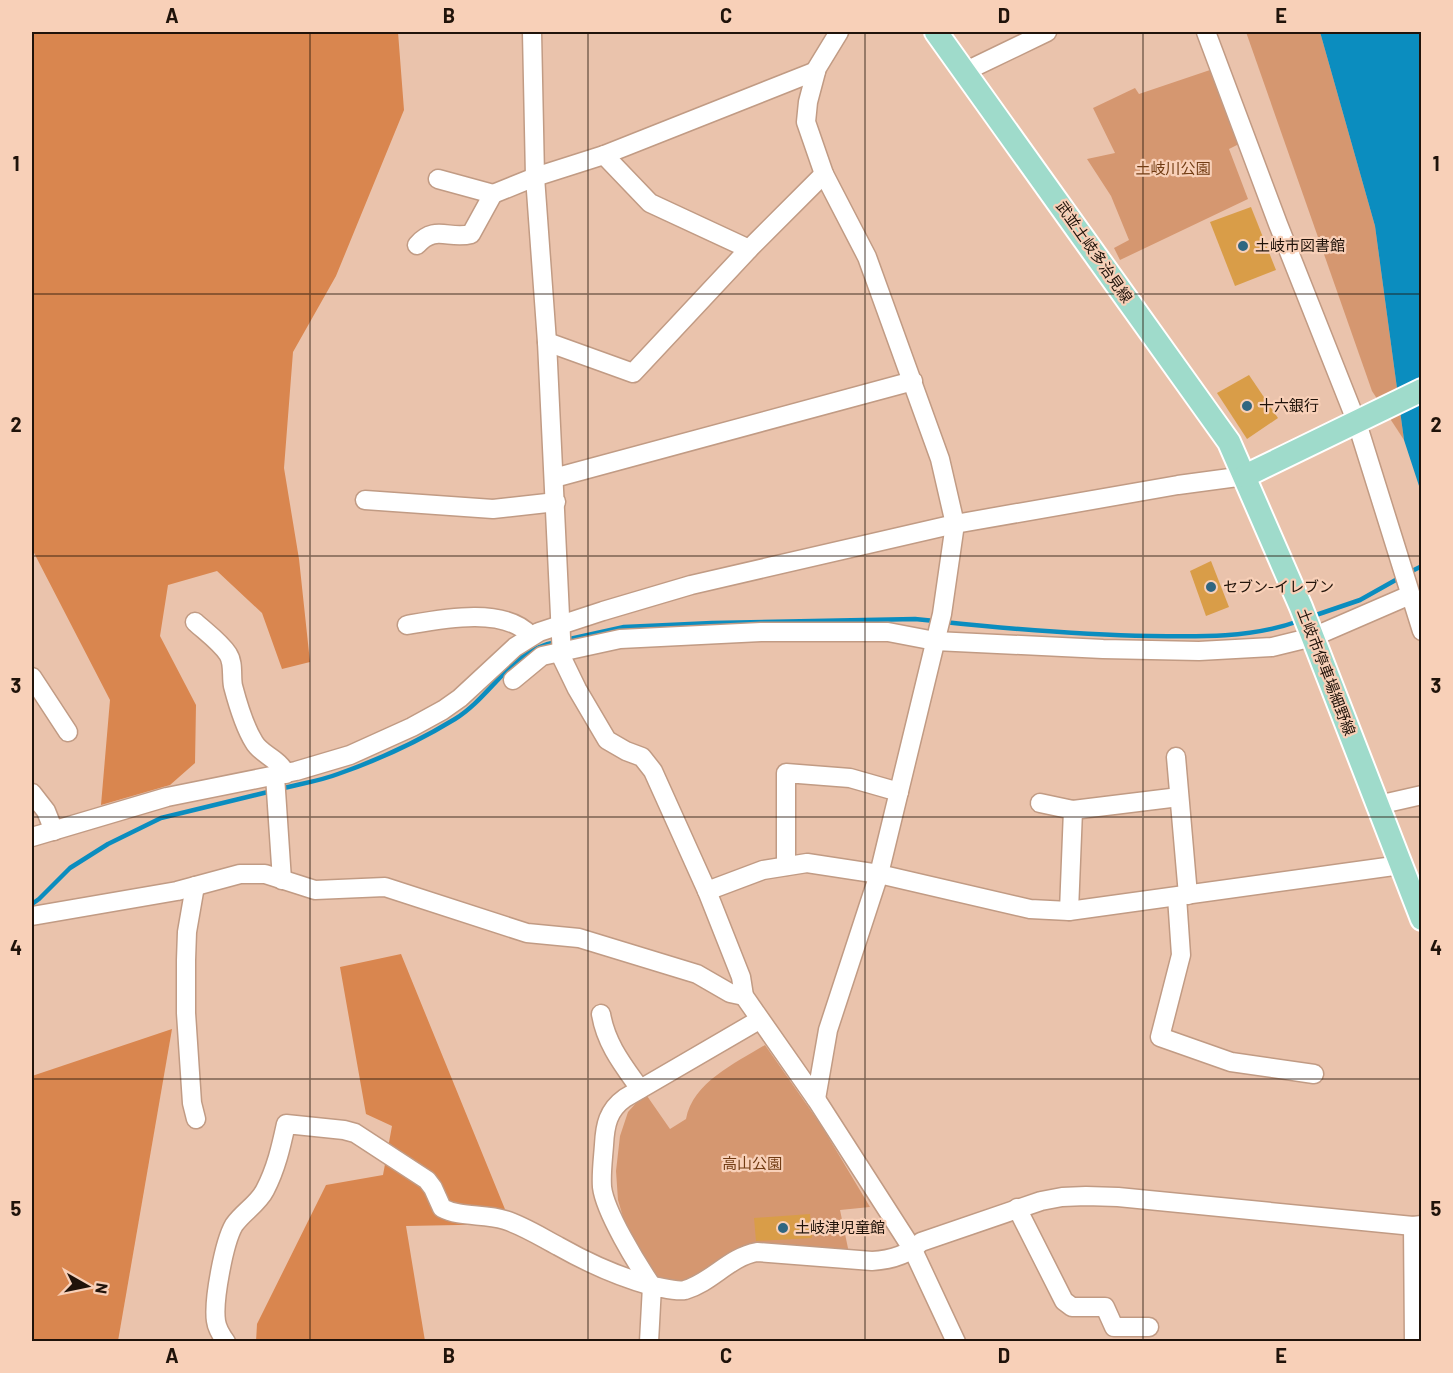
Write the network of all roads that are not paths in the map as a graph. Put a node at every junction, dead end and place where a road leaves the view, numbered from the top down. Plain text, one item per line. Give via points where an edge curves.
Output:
1 (532, 32) edge
2 (839, 32) edge
3 (936, 32) edge
4 (1047, 32) edge
5 (1206, 32) edge
6 (816, 71) junction
7 (966, 71) junction
8 (604, 155) junction
9 (824, 174) junction
10 (535, 177) junction
11 (438, 179) dead end
12 (493, 194) junction
13 (417, 245) dead end
14 (748, 249) junction
15 (546, 342) junction
16 (913, 381) junction
17 (1422, 390) edge
18 (1366, 418) junction
19 (1245, 476) junction
20 (554, 478) junction
21 (365, 500) dead end
22 (555, 502) junction
23 (956, 524) junction
24 (1408, 590) junction
25 (195, 622) dead end
26 (407, 625) dead end
27 (1422, 631) edge
28 (1311, 633) junction
29 (531, 636) junction
30 (936, 637) junction
31 (561, 640) junction
32 (32, 677) edge
33 (513, 680) dead end
34 (68, 732) dead end
35 (1176, 758) dead end
36 (278, 783) junction
37 (899, 792) junction
38 (32, 794) edge
39 (1422, 795) edge
40 (1179, 797) junction
41 (1040, 803) dead end
42 (1378, 806) junction
43 (1073, 810) junction
44 (54, 831) junction
45 (32, 837) edge
46 (1401, 865) junction
47 (786, 866) junction
48 (879, 874) junction
49 (282, 880) junction
50 (195, 886) junction
51 (707, 891) junction
52 (1183, 896) junction
53 (1069, 911) junction
54 (32, 916) edge
55 (1422, 919) edge
56 (744, 996) junction
57 (601, 1014) dead end
58 (759, 1020) junction
59 (1314, 1074) dead end
60 (640, 1089) junction
61 (816, 1099) junction
62 (196, 1119) dead end
63 (1017, 1208) junction
64 (1417, 1225) edge
65 (913, 1250) junction
66 (652, 1286) junction
67 (1149, 1327) dead end
68 (226, 1341) edge
69 (649, 1341) edge
70 (956, 1341) edge
71 (1414, 1341) edge

1 - 10 street
2 - 6 street
3 - 7 main road, 武並土岐多治見線
4 - 7 street
5 - 18 street via 1282,234
6 - 8 street
6 - 9 street via 806,122
7 - 19 main road, 武並土岐多治見線 via 1229,442
8 - 10 street
8 - 14 street via 650,203
9 - 14 street
9 - 16 street via 867,256
10 - 12 street
10 - 15 street
11 - 12 street
12 - 13 street via 471,234 435,233
14 - 15 street via 633,373
15 - 20 street
16 - 20 street
16 - 23 street via 940,459
17 - 18 main road
18 - 19 main road
18 - 24 street
19 - 23 street
19 - 28 main road, 土岐市停車場細野線
20 - 22 street
21 - 22 street via 493,509
22 - 31 street
23 - 30 street
23 - 31 street via 691,585
24 - 27 street
24 - 28 street
25 - 36 street via 228,655 233,685 255,746 282,765
26 - 29 street via 463,617 494,619 516,625
28 - 30 street via 1272,647 1199,651 1103,649
28 - 42 main road, 土岐市停車場細野線
29 - 31 street via 539,632
29 - 36 street via 443,710 350,755
30 - 31 street via 888,632 761,632
30 - 37 street
31 - 33 street
31 - 51 street via 562,658 607,740 642,757 653,771
32 - 34 street
35 - 40 street
36 - 44 street via 167,797
36 - 49 street
37 - 47 street via 850,778 786,773
37 - 48 street
38 - 44 street via 46,811
39 - 42 street
40 - 43 street
40 - 52 street
41 - 43 street
42 - 46 main road, 土岐市停車場細野線
43 - 53 street
44 - 45 street
46 - 52 street
46 - 55 main road, 土岐市停車場細野線
47 - 48 street via 807,863
47 - 51 street via 763,870
48 - 53 street via 1029,909
48 - 61 street via 828,1030
49 - 50 street via 265,874 240,874
49 - 56 street via 315,890 385,887 527,933 579,938 697,975
50 - 54 street
50 - 62 street via 187,932 186,1003
51 - 56 street via 741,977
52 - 53 street
52 - 59 street via 1181,955 1160,1037 1231,1062
56 - 58 street
57 - 60 street via 606,1038
58 - 60 street
58 - 61 street
60 - 66 street via 615,1105 607,1120 602,1187 635,1262
61 - 65 street
63 - 64 street via 1062,1197 1118,1197
63 - 65 street via 921,1242
63 - 67 street via 1064,1301 1072,1307 1105,1307 1114,1327
64 - 71 street
65 - 66 street via 872,1261 757,1252 746,1254 683,1291
65 - 70 street
66 - 68 street via 590,1263 504,1220 451,1213 442,1208 427,1180 355,1133 286,1124 263,1194 233,1227 229,1239 215,1311 216,1323
66 - 69 street

